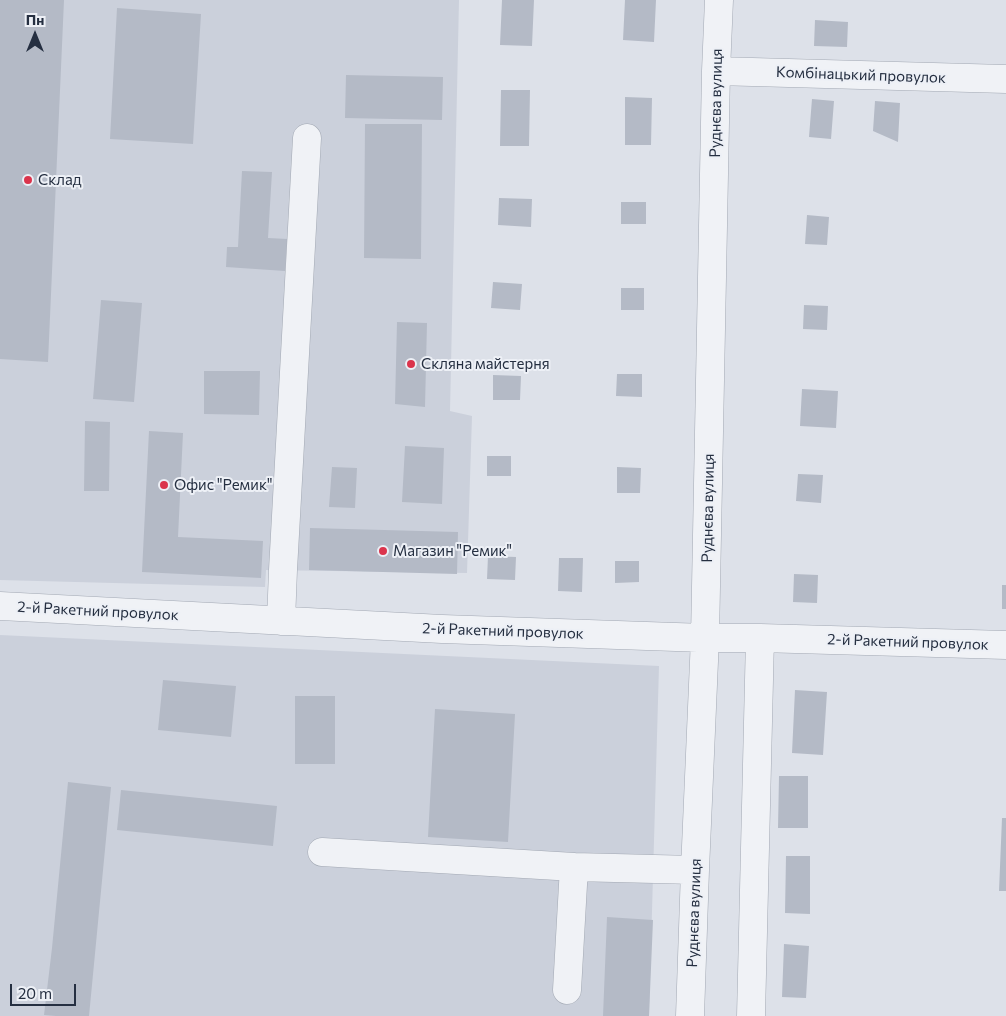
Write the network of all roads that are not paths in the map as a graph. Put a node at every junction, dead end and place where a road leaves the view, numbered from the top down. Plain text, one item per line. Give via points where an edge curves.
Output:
1 (719, 0) edge
2 (716, 71) junction
3 (1006, 79) edge
4 (307, 138) dead end
5 (0, 606) edge
6 (281, 621) junction
7 (705, 638) junction
8 (760, 638) junction
9 (1006, 645) edge
10 (322, 852) dead end
11 (574, 867) junction
12 (695, 870) junction
13 (567, 990) dead end
14 (690, 1016) edge
15 (751, 1016) edge

1 - 2 street, Руднєва вулиця
2 - 3 street, Комбінацький провулок
2 - 7 street, Руднєва вулиця
4 - 6 street
5 - 6 street, 2-й Ракетний провулок
6 - 7 street, 2-й Ракетний провулок
7 - 8 street, 2-й Ракетний провулок
7 - 12 street, Руднєва вулиця
8 - 9 street, 2-й Ракетний провулок
8 - 15 street
10 - 11 street
11 - 12 street
11 - 13 street
12 - 14 street, Руднєва вулиця

